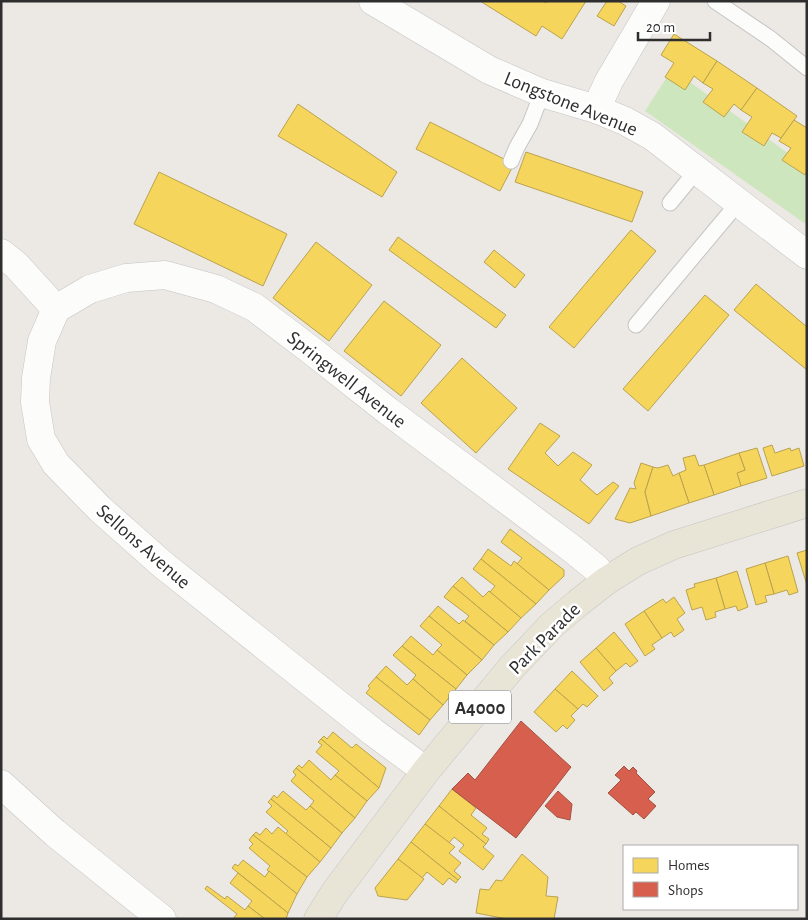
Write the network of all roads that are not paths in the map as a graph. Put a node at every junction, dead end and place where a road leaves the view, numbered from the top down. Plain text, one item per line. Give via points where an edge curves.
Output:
1 (656, 1) edge
2 (715, 1) edge
3 (379, 3) edge
4 (807, 68) edge
5 (542, 93) junction
6 (596, 109) junction
7 (511, 161) dead end
8 (697, 170) junction
9 (670, 203) dead end
10 (738, 203) junction
11 (1, 253) edge
12 (807, 255) edge
13 (56, 309) junction
14 (636, 325) dead end
15 (807, 503) edge
16 (606, 581) junction
17 (426, 771) junction
18 (1, 784) edge
19 (322, 918) edge
20 (162, 919) edge

1 - 6 street via 608,81
2 - 4 lane
3 - 5 street, Longstone Avenue via 489,70
5 - 6 street, Longstone Avenue
5 - 7 lane
6 - 8 street, Longstone Avenue via 652,136
8 - 9 lane
8 - 10 street, Longstone Avenue
10 - 12 street, Longstone Avenue
10 - 14 lane
11 - 13 street
13 - 16 street, Springwell Avenue via 90,289 126,278 164,276 216,289 254,307 571,548 596,568
13 - 17 street, Sellons Avenue via 42,341 35,402 40,440 56,464 100,510 162,564
15 - 16 main road, Park Parade / A4000 via 674,545 638,561
16 - 17 main road, Park Parade / A4000 via 552,625 512,667
17 - 19 main road, Park Parade / A4000 via 335,892
18 - 20 street via 55,833

